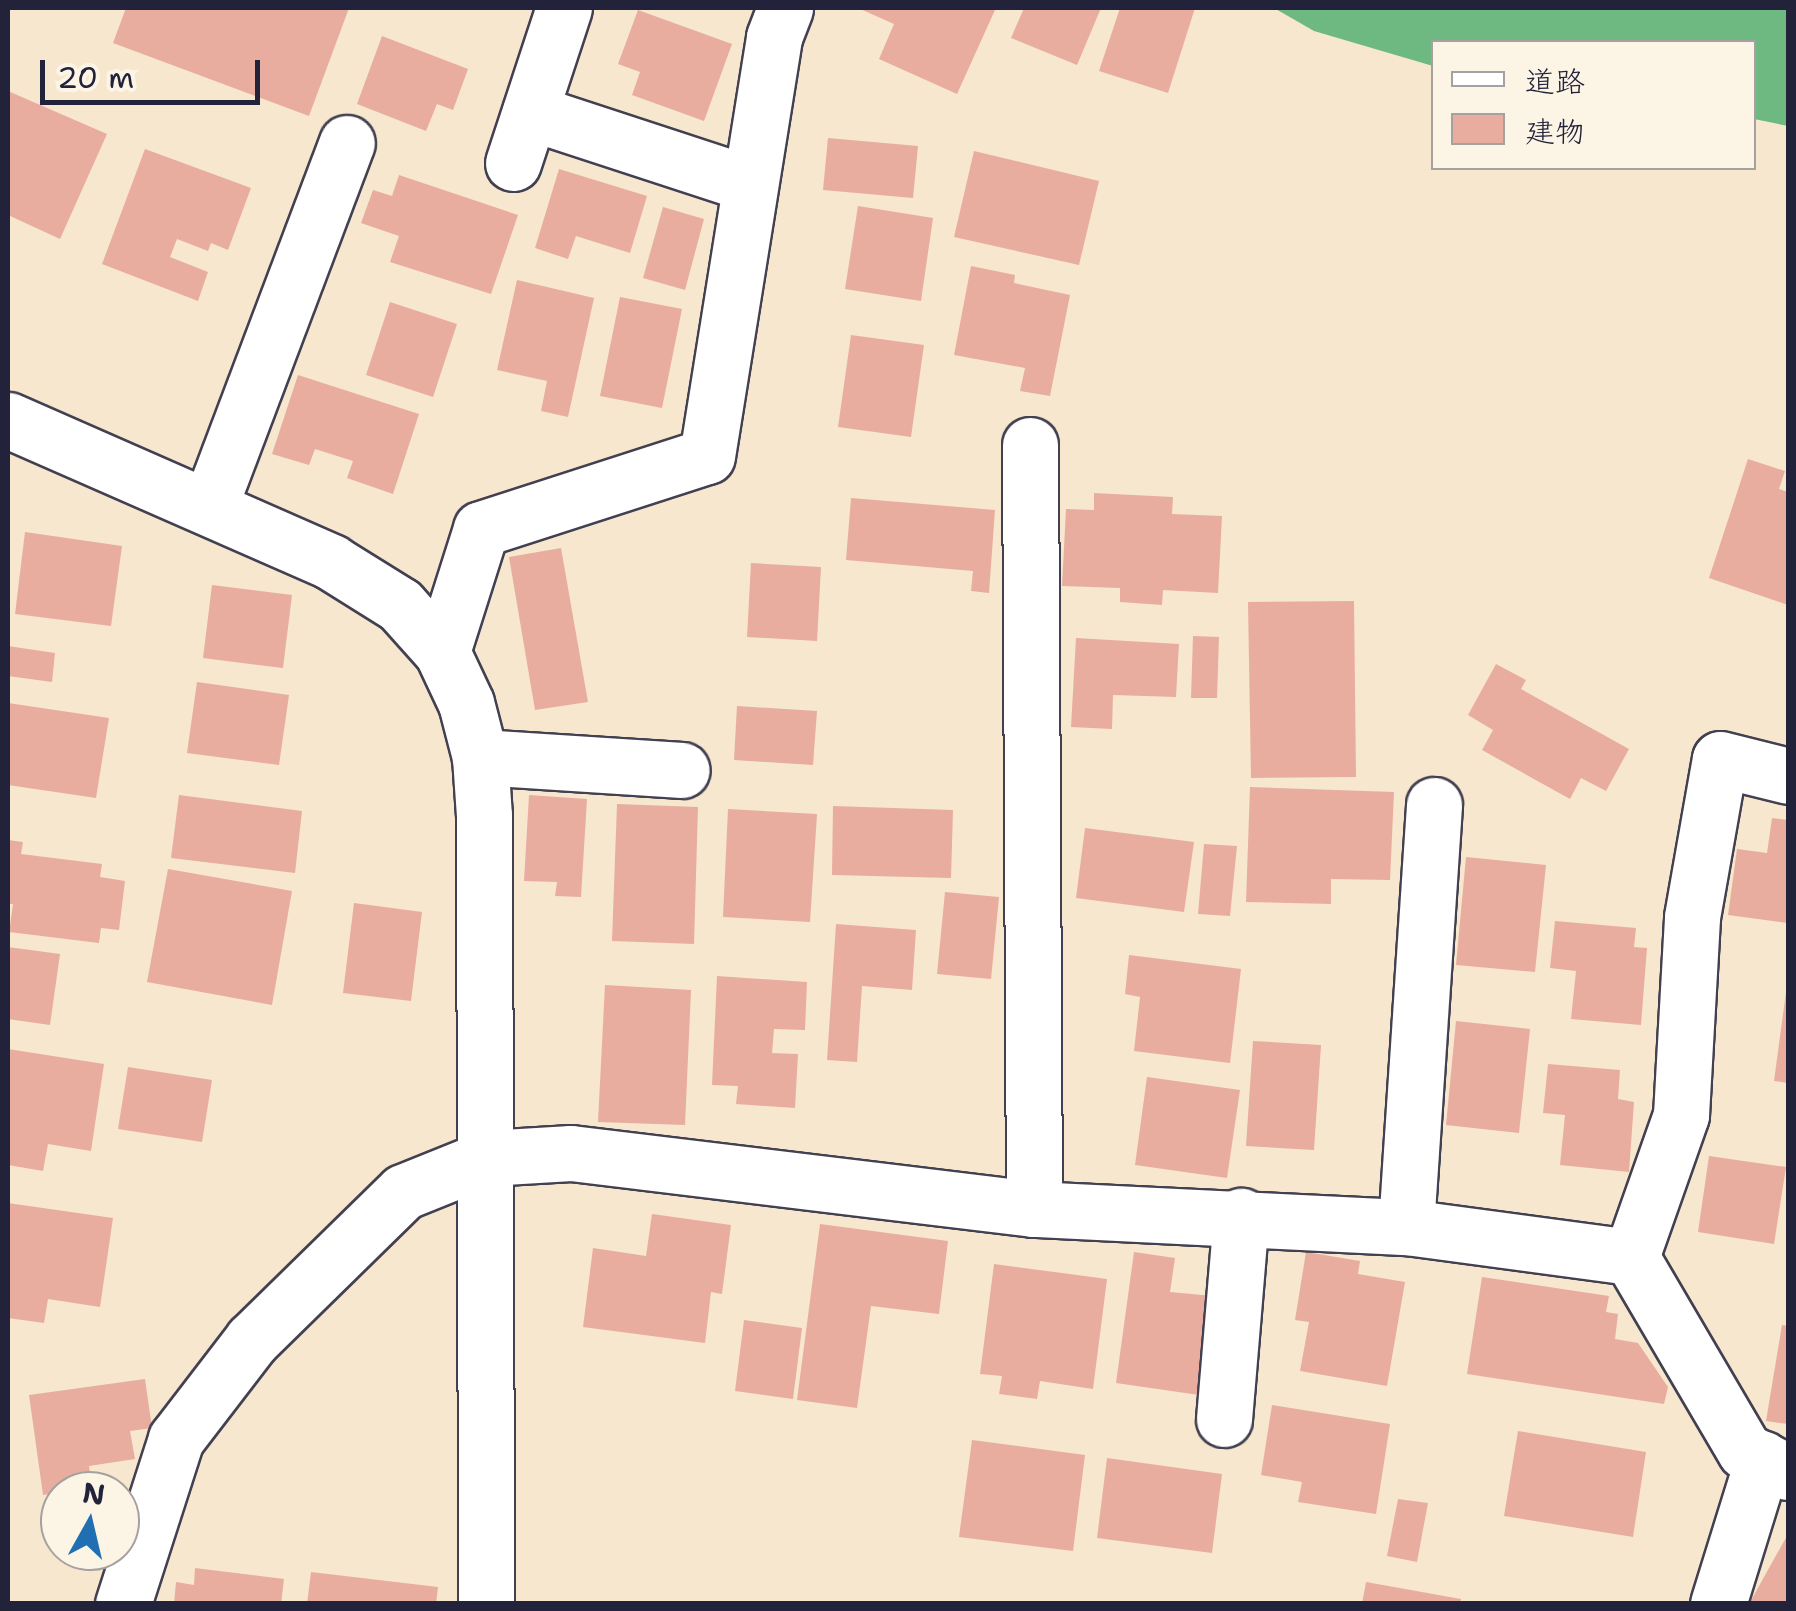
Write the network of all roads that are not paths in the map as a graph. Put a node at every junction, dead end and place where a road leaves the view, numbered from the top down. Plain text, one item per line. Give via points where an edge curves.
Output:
1 (564, 8) edge
2 (785, 8) edge
3 (347, 143) dead end
4 (750, 184) junction
5 (8, 420) edge
6 (1030, 445) dead end
7 (210, 505) junction
8 (442, 652) junction
9 (480, 757) junction
10 (682, 770) dead end
11 (1788, 776) edge
12 (1434, 805) dead end
13 (487, 1158) junction
14 (1034, 1208) junction
15 (1241, 1216) junction
16 (1406, 1226) junction
17 (1631, 1257) junction
18 (1224, 1419) dead end
19 (1776, 1466) edge
20 (124, 1604) edge
21 (486, 1604) edge
22 (1718, 1604) edge

1 - 4 street via 522,138
2 - 4 street via 774,37
3 - 7 street
4 - 8 street via 706,456 481,528
5 - 7 street
6 - 14 street
7 - 8 street via 331,562 400,606
8 - 9 street via 466,703
9 - 10 street
9 - 13 street
11 - 17 street via 1720,759 1692,917 1681,1116
12 - 16 street
13 - 14 street via 571,1153
13 - 20 street via 404,1192 252,1340 176,1439
13 - 21 street
14 - 15 street
15 - 16 street
15 - 18 street
16 - 17 street
17 - 19 street via 1745,1451
19 - 22 street

